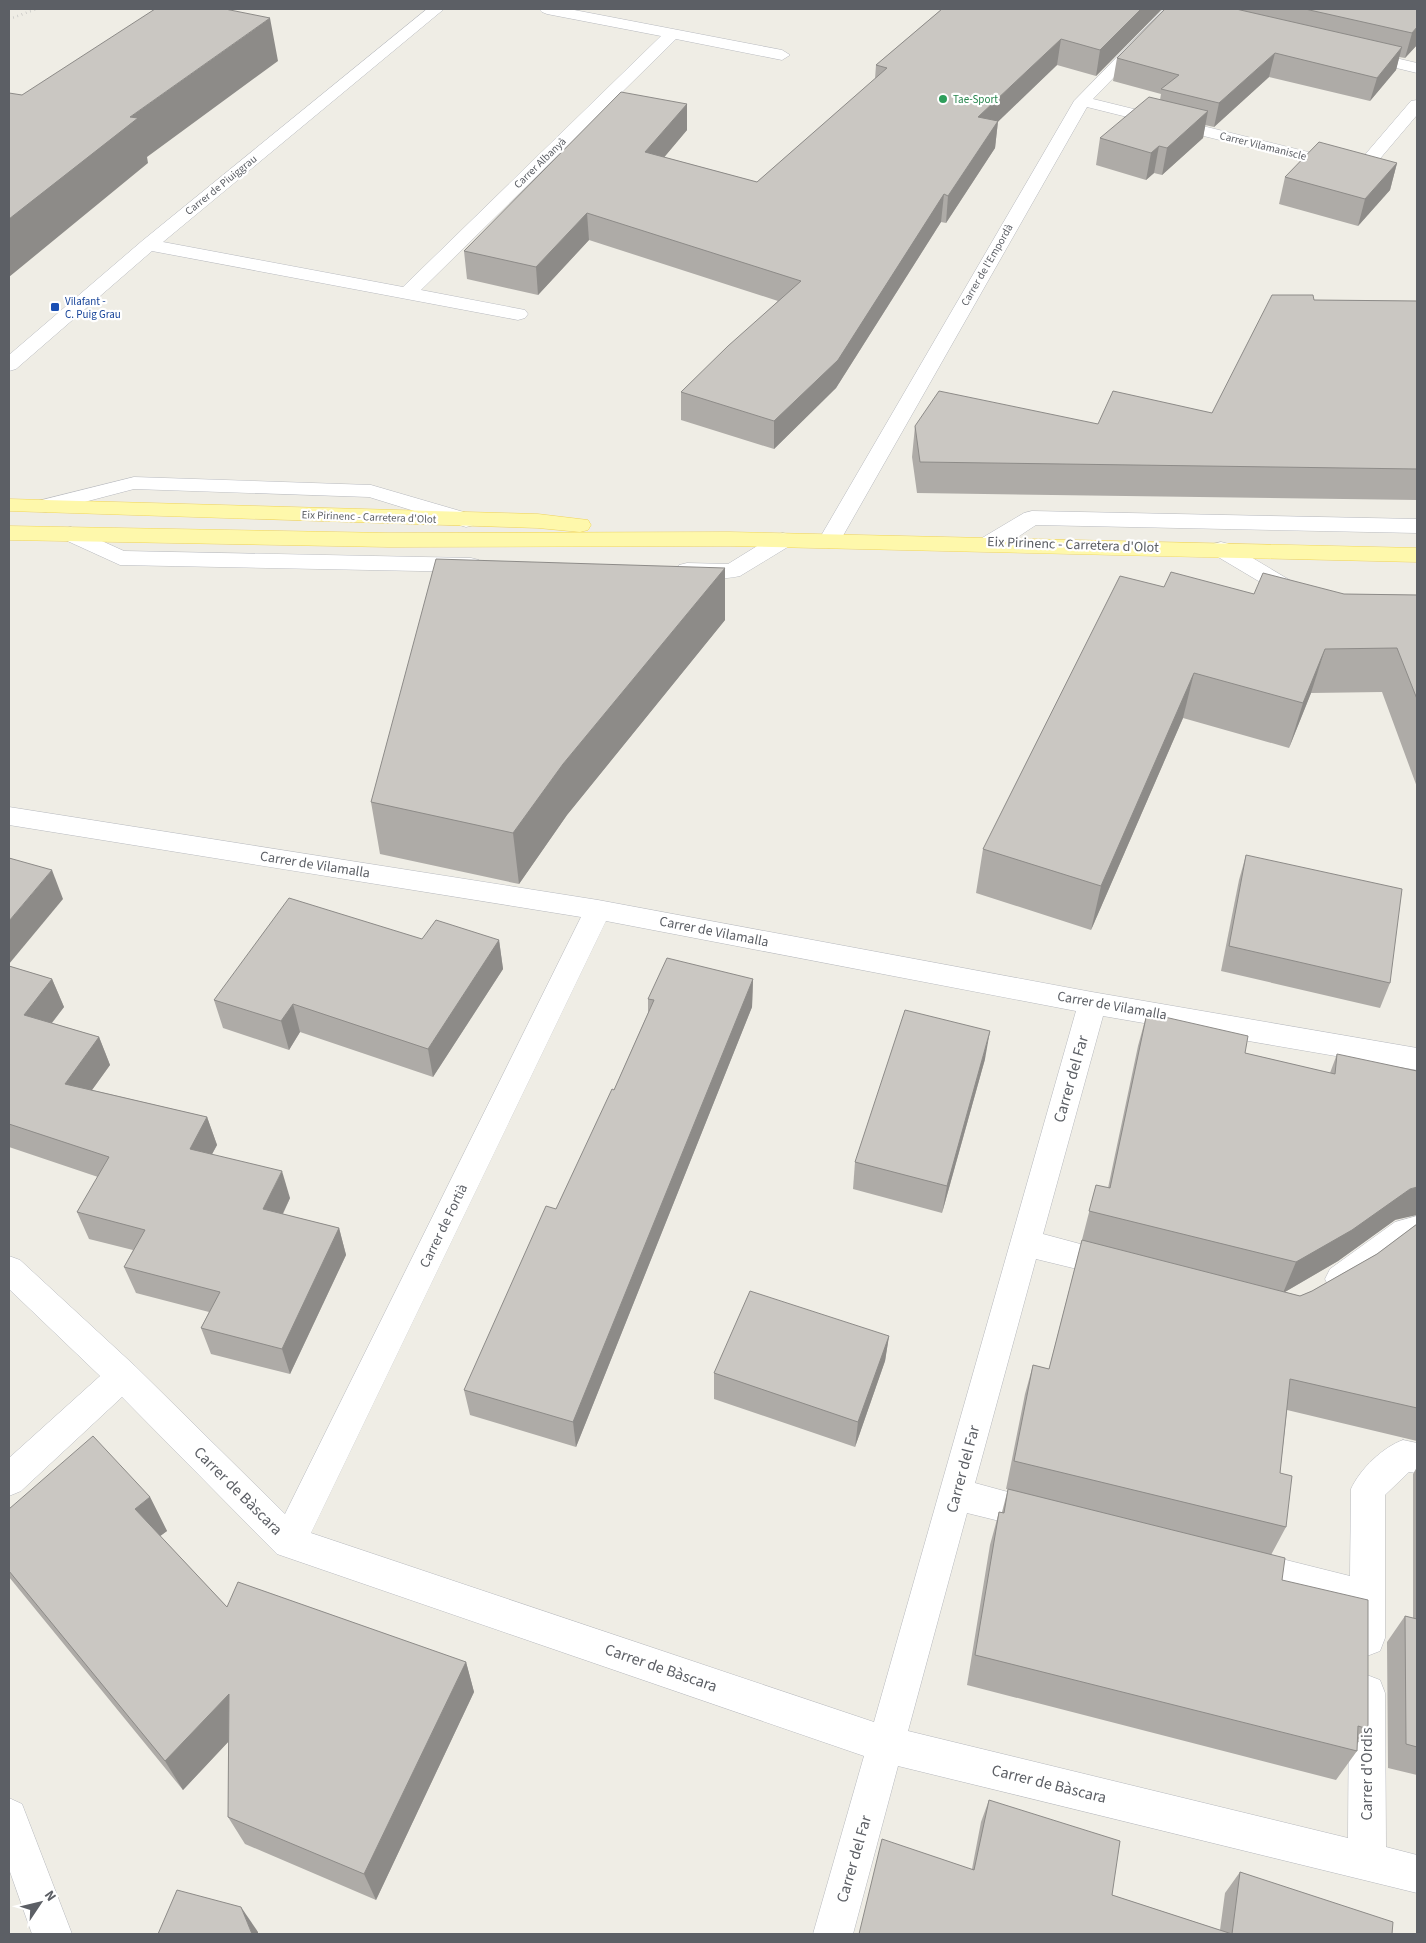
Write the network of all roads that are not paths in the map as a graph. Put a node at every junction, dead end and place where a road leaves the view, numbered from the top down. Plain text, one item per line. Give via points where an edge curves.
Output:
1 (436, 9) edge
2 (547, 9) edge
3 (1171, 10) edge
4 (1189, 15) edge
5 (673, 33) junction
6 (1341, 50) edge
7 (782, 55) dead end
8 (1417, 68) edge
9 (1082, 101) junction
10 (1417, 105) edge
11 (148, 244) junction
12 (407, 293) junction
13 (518, 314) dead end
14 (9, 365) edge
15 (9, 505) edge
16 (1417, 526) edge
17 (9, 533) edge
18 (71, 534) junction
19 (729, 539) junction
20 (783, 540) junction
21 (829, 540) junction
22 (990, 543) junction
23 (1221, 550) junction
24 (1417, 555) edge
25 (495, 566) edge
26 (662, 569) edge
27 (1311, 602) edge
28 (9, 816) edge
29 (598, 910) junction
30 (1092, 1003) junction
31 (1417, 1059) edge
32 (1417, 1229) edge
33 (1026, 1243) junction
34 (9, 1269) edge
35 (1141, 1272) edge
36 (1318, 1291) edge
37 (123, 1376) junction
38 (1417, 1458) edge
39 (9, 1480) edge
40 (956, 1494) junction
41 (1071, 1523) edge
42 (289, 1542) junction
43 (1214, 1559) edge
44 (1368, 1597) junction
45 (887, 1745) junction
46 (9, 1817) edge
47 (1367, 1862) junction
48 (1417, 1874) edge
49 (52, 1934) edge
50 (833, 1934) edge

1 - 11 street, Carrer de Piuiggrau
2 - 5 street
3 - 4 street
3 - 9 street, Carrer de l'Empordà
5 - 7 street
5 - 12 street, Carrer Albanyà
6 - 8 street
9 - 10 street, Carrer Vilamaniscle via 1361,170
9 - 21 street, Carrer de l'Empordà
11 - 12 street
11 - 14 street, Carrer de Piuiggrau
12 - 13 street
15 - 19 main road, Eix Pirinenc - Carretera d'Olot via 538,521
16 - 22 street via 1032,518
17 - 18 main road, Eix Pirinenc - Carretera d'Olot
18 - 19 main road, Eix Pirinenc - Carretera d'Olot via 390,540
18 - 25 street via 120,558
19 - 20 main road, Eix Pirinenc - Carretera d'Olot
20 - 21 main road, Eix Pirinenc - Carretera d'Olot
20 - 26 street via 732,571
21 - 22 main road, Eix Pirinenc - Carretera d'Olot
22 - 23 main road, Eix Pirinenc - Carretera d'Olot
23 - 24 main road, Eix Pirinenc - Carretera d'Olot
23 - 27 street
28 - 29 street, Carrer de Vilamalla
29 - 30 street, Carrer de Vilamalla
29 - 42 street, Carrer de Fortià
30 - 31 street, Carrer de Vilamalla
30 - 33 street, Carrer del Far
32 - 36 street via 1406,1230 1350,1273
33 - 35 street
33 - 40 street, Carrer del Far
34 - 37 street, Carrer de Bàscara
37 - 39 street
37 - 42 street, Carrer de Bàscara
38 - 44 street, Carrer d'Ordis via 1403,1455 1368,1489
40 - 41 street
40 - 45 street, Carrer del Far
42 - 45 street, Carrer de Bàscara
43 - 44 street
44 - 47 street, Carrer d'Ordis
45 - 47 street, Carrer de Bàscara
45 - 50 street, Carrer del Far
46 - 49 street
47 - 48 street, Carrer de Bàscara

